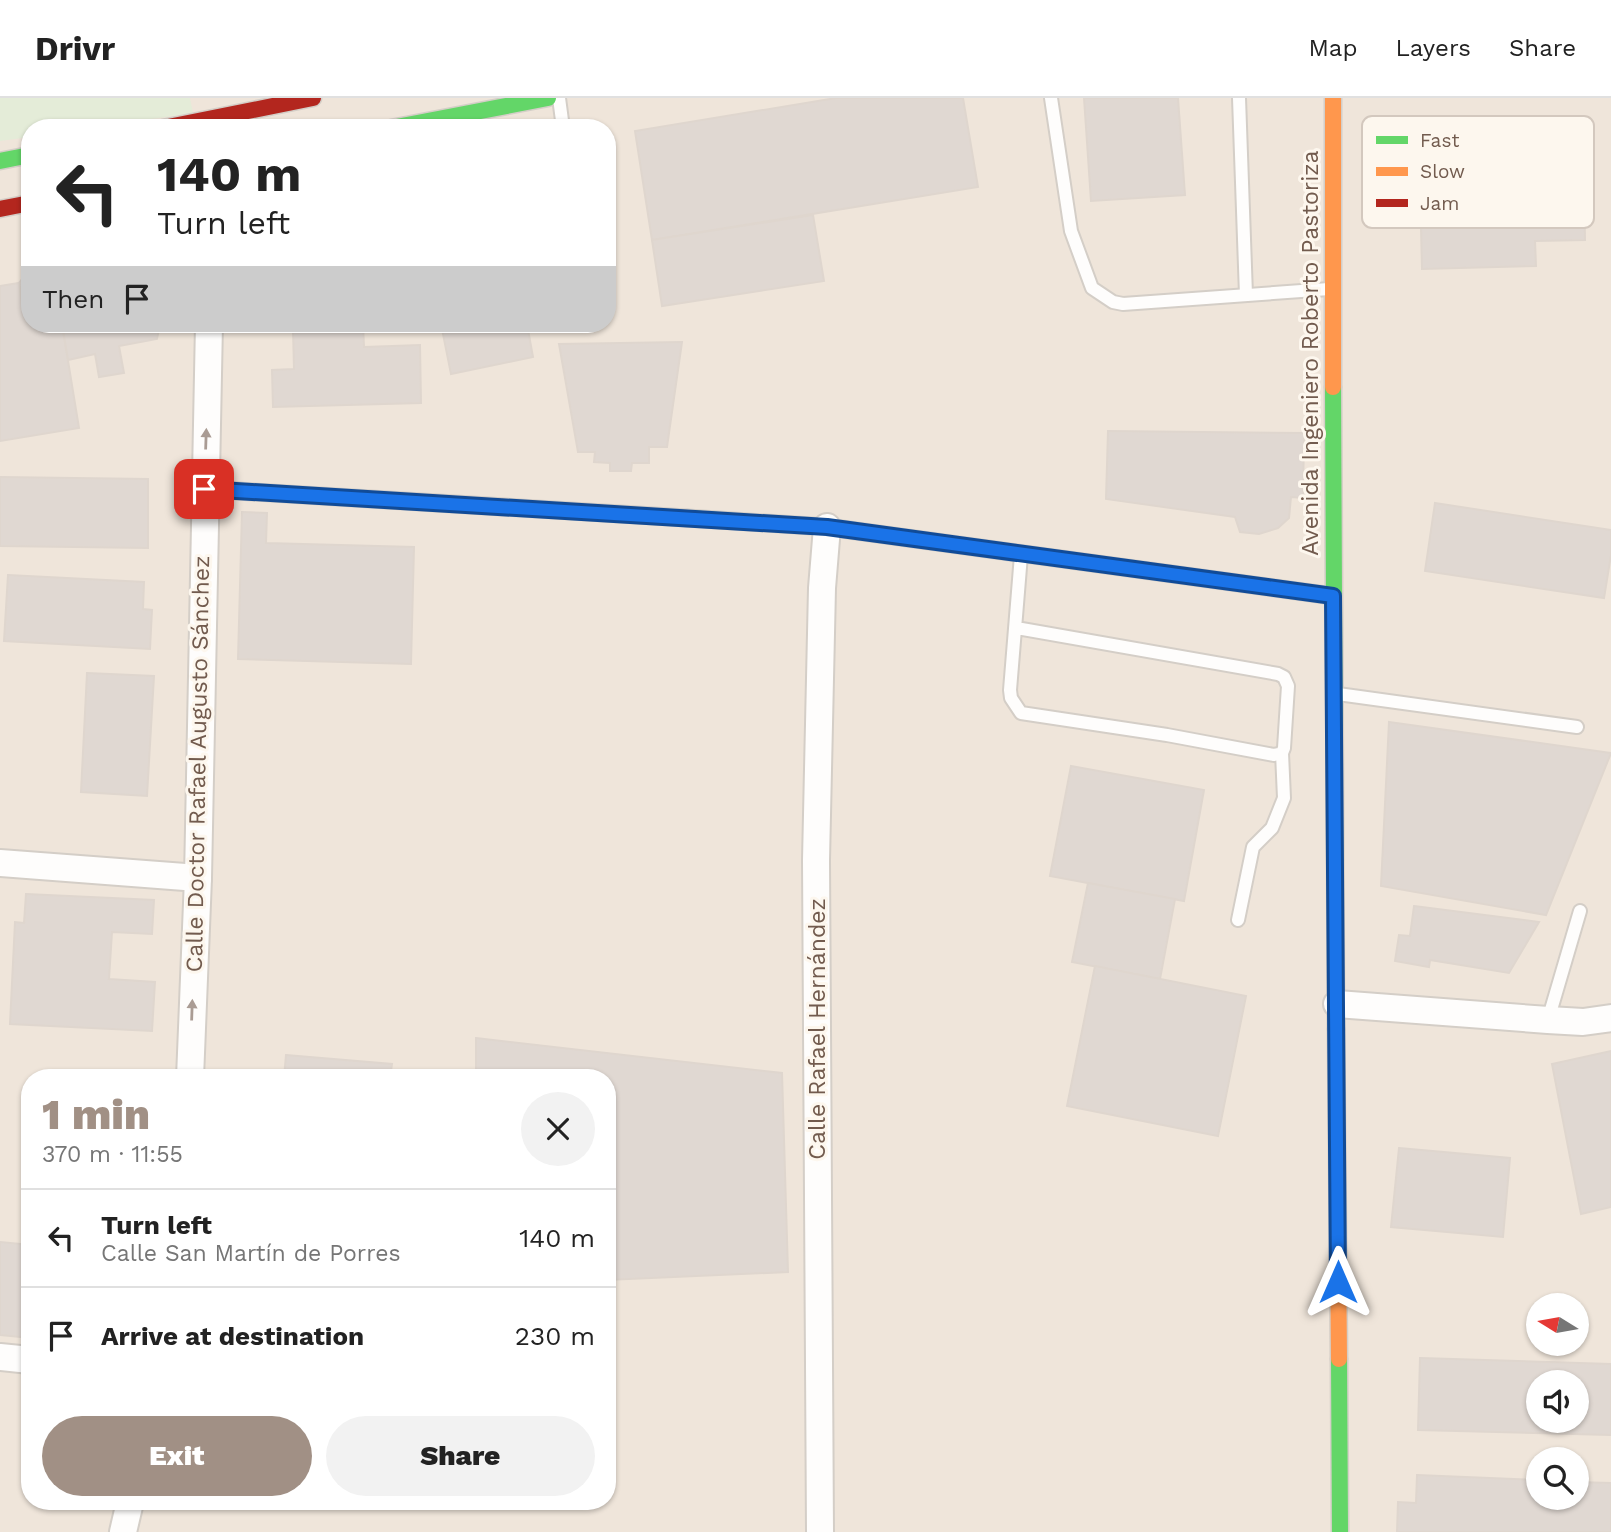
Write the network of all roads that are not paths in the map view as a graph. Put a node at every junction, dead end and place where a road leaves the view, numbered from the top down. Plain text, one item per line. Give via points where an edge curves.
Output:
1 (313, 98) edge
2 (548, 98) edge
3 (559, 98) edge
4 (1051, 98) edge
5 (1239, 98) edge
6 (1333, 98) edge
7 (502, 102) edge
8 (207, 115) edge
9 (429, 119) edge
10 (562, 119) edge
11 (21, 157) edge
12 (0, 161) edge
13 (21, 205) edge
14 (0, 209) edge
15 (1333, 288) junction
16 (1246, 295) junction
17 (209, 333) edge
18 (204, 489) junction
19 (827, 527) junction
20 (1021, 553) junction
21 (1333, 596) junction
22 (1016, 628) junction
23 (1334, 694) junction
24 (1577, 727) dead end
25 (1282, 753) junction
26 (0, 863) edge
27 (198, 878) junction
28 (1580, 911) dead end
29 (1238, 920) dead end
30 (1337, 1004) junction
31 (1611, 1018) edge
32 (1548, 1020) junction
33 (190, 1069) edge
34 (0, 1357) edge
35 (21, 1359) edge
36 (128, 1510) edge
37 (123, 1532) edge
38 (820, 1532) edge
39 (1340, 1532) edge

1 - 8 street
2 - 7 street
3 - 10 lane
4 - 16 lane via 1072,231 1092,288 1123,304
5 - 16 lane
6 - 15 street, Avenida Ingeniero Roberto Pastoriza
7 - 9 street
11 - 12 street
13 - 14 street
15 - 16 lane
15 - 21 street, Avenida Ingeniero Roberto Pastoriza
18 -> 17 street, Calle Doctor Rafael Augusto Sánchez
18 - 19 street
18 - 27 street, Calle Doctor Rafael Augusto Sánchez
19 - 20 street
19 - 38 street, Calle Rafael Hernández via 821,588 816,860
20 - 21 street
20 - 22 lane
21 - 23 street, Avenida Ingeniero Roberto Pastoriza
22 - 25 lane via 1278,674 1288,686
22 - 25 lane via 1011,698 1021,713
23 - 24 lane
23 - 30 street, Avenida Ingeniero Roberto Pastoriza
25 - 29 lane via 1284,798 1272,828 1253,847
26 - 27 street
33 -> 27 street, Calle Doctor Rafael Augusto Sánchez
28 - 32 lane
30 - 32 street
30 - 39 street, Avenida Ingeniero Roberto Pastoriza
31 - 32 street
34 - 35 street
36 - 37 street

